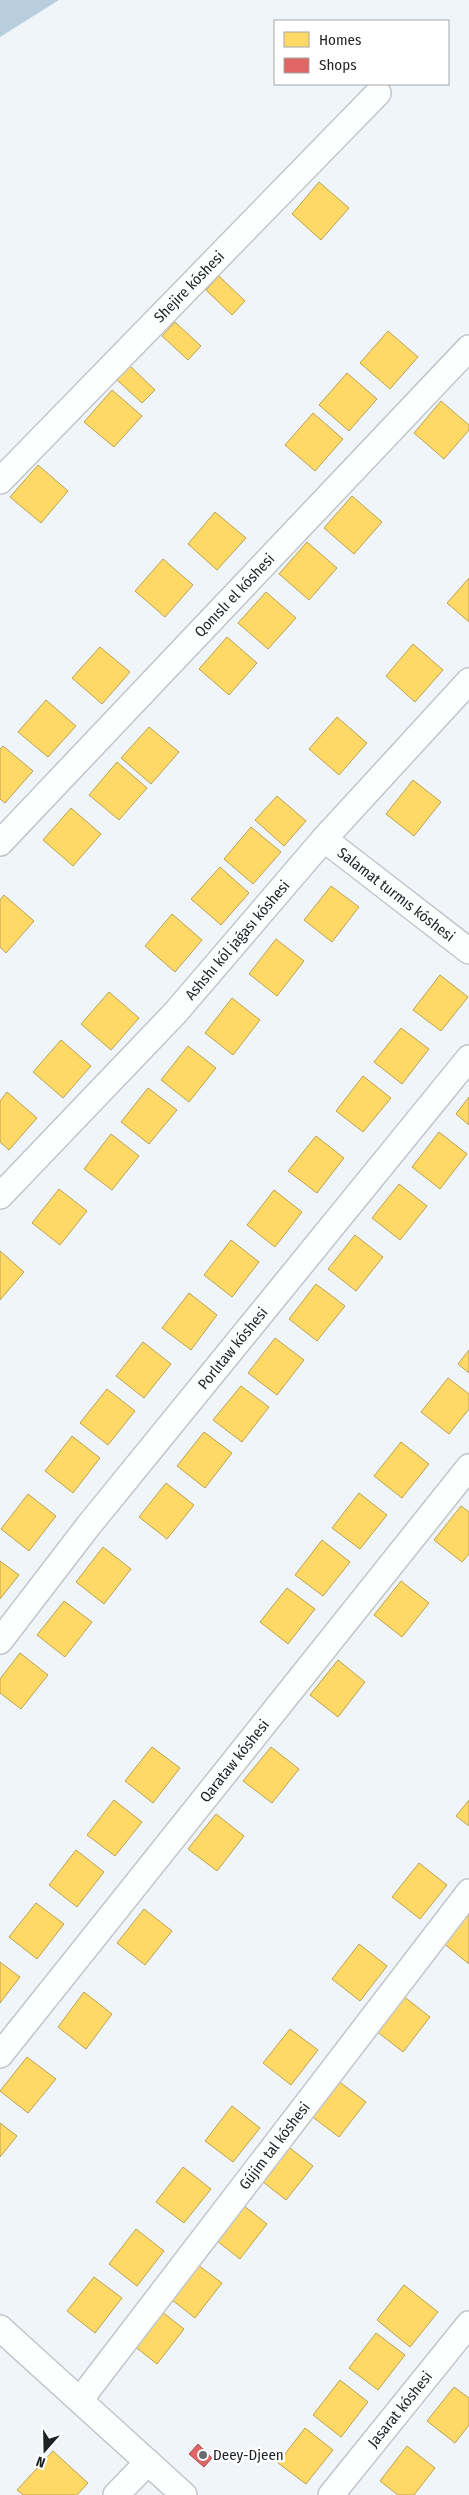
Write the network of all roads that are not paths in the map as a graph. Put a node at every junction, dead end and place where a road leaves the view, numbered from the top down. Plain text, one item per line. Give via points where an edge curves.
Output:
1 (378, 93) dead end
2 (469, 348) edge
3 (0, 481) edge
4 (469, 681) edge
5 (324, 839) junction
6 (0, 843) edge
7 (469, 951) edge
8 (469, 1058) edge
9 (0, 1196) edge
10 (469, 1467) edge
11 (0, 1641) edge
12 (469, 1892) edge
13 (0, 2055) edge
14 (469, 2324) edge
15 (0, 2328) edge
16 (80, 2400) junction
17 (148, 2462) junction
18 (116, 2495) edge
19 (184, 2495) edge
20 (331, 2495) edge

1 - 3 street, Shejire kóshesi
2 - 6 street, Qonıslı el kóshesi
4 - 5 street, Ashshı kól jaǵası kóshesi
5 - 7 street, Salamat turmıs kóshesi
5 - 9 street, Ashshı kól jaǵası kóshesi via 176,1012
8 - 11 street, Porlıtaw kóshesi via 89,1525
10 - 13 street, Qarataw kóshesi
12 - 16 street, Gújim tal kóshesi
14 - 20 street, Jasarat kóshesi
15 - 16 street
16 - 17 street
17 - 18 street
17 - 19 street

